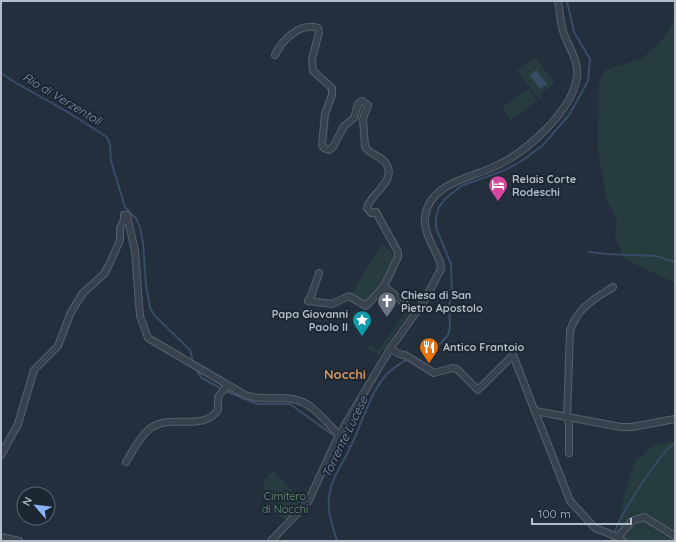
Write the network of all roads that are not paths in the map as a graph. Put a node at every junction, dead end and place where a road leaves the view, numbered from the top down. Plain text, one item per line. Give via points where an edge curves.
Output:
1 (558, 1) edge
2 (275, 55) dead end
3 (319, 273) dead end
4 (384, 286) junction
5 (613, 287) dead end
6 (416, 313) junction
7 (390, 349) junction
8 (228, 386) junction
9 (535, 411) junction
10 (567, 418) junction
11 (675, 419) edge
12 (339, 435) junction
13 (569, 453) dead end
14 (1, 455) edge
15 (126, 462) dead end
16 (675, 536) edge
17 (1, 537) edge
18 (620, 539) edge
19 (19, 541) edge
20 (271, 541) edge

1 - 6 street via 562,29 578,65 574,91 552,122 524,149 497,166 452,183 430,203 425,226 441,269
2 - 4 street via 286,38 300,30 318,28 312,60 313,71 332,88 322,138 324,148 334,148 344,126 354,118 360,102 366,102 368,105 363,119 365,147 383,160 388,171 387,180 366,208 371,214 376,212 398,252
3 - 4 street via 308,301 314,303 332,304 349,296 366,306
4 - 6 street
5 - 10 street via 589,302 573,320 570,331
6 - 7 street
7 - 9 street via 414,360 434,374 452,368 457,369 478,390 513,355
7 - 12 street
8 - 12 street via 257,399 296,399 306,404
8 - 14 street via 148,338 140,316 131,229 127,215 124,215 120,240 110,265 83,293 71,312 58,346 34,370 18,424
8 - 15 street via 218,395 218,410 214,416 189,422 163,422 153,426
9 - 10 street
9 - 18 street via 570,501 595,528
10 - 11 street via 620,426
10 - 13 street
12 - 20 street via 308,502
16 - 18 street via 644,517 632,521
17 - 19 street

